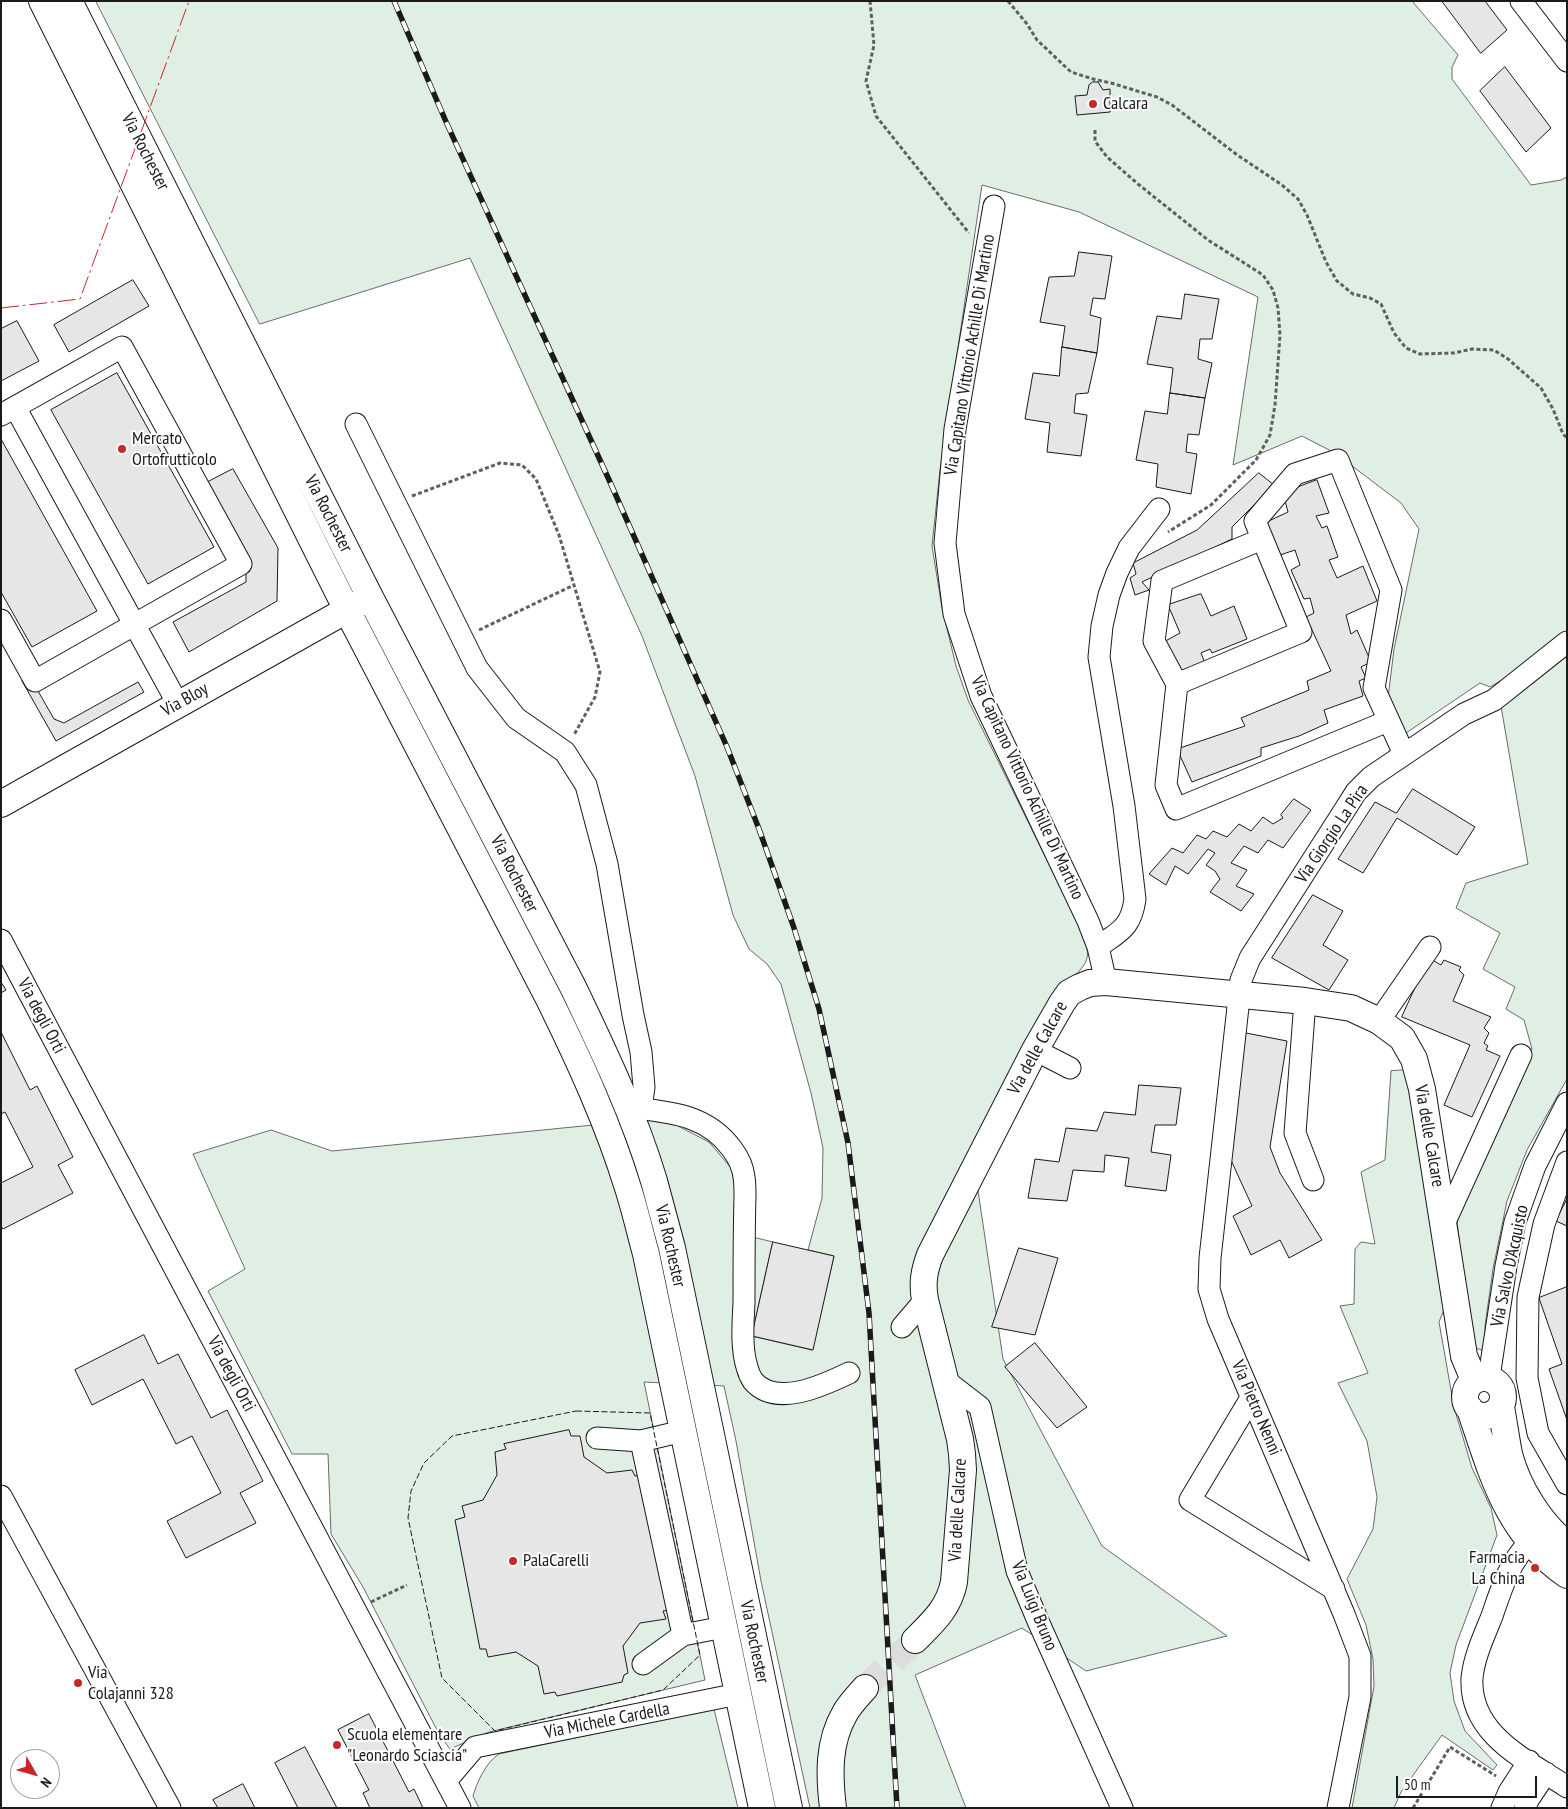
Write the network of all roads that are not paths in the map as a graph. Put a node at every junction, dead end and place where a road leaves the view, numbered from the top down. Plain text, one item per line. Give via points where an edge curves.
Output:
1 (42, 1) edge
2 (69, 1) edge
3 (1521, 1) edge
4 (1567, 61) edge
5 (994, 206) dead end
6 (8, 411) edge
7 (356, 424) dead end
8 (1159, 509) dead end
9 (1262, 539) junction
10 (370, 597) junction
11 (347, 610) junction
12 (1, 620) edge
13 (134, 624) junction
14 (1567, 642) edge
15 (1176, 684) junction
16 (178, 704) junction
17 (1388, 721) junction
18 (1404, 754) junction
19 (1, 804) edge
20 (1, 940) edge
21 (1098, 946) junction
22 (1430, 947) dead end
23 (1106, 982) junction
24 (1238, 995) junction
25 (1304, 1001) junction
26 (1379, 1021) junction
27 (1035, 1050) junction
28 (1521, 1055) dead end
29 (1070, 1068) dead end
30 (1567, 1103) edge
31 (634, 1108) junction
32 (1567, 1162) edge
33 (1312, 1180) dead end
34 (1444, 1224) junction
35 (925, 1300) junction
36 (902, 1327) dead end
37 (849, 1373) dead end
38 (1482, 1379) junction
39 (945, 1380) junction
40 (1251, 1398) junction
41 (1501, 1407) junction
42 (1470, 1410) junction
43 (683, 1431) junction
44 (597, 1438) dead end
45 (641, 1441) junction
46 (1567, 1484) edge
47 (1, 1496) edge
48 (1530, 1542) junction
49 (1567, 1545) edge
50 (1567, 1575) edge
51 (1334, 1589) junction
52 (724, 1627) junction
53 (683, 1635) junction
54 (915, 1640) tunnel mouth
55 (643, 1664) dead end
56 (864, 1688) tunnel mouth
57 (738, 1694) junction
58 (1529, 1762) junction
59 (446, 1781) junction
60 (1567, 1786) edge
61 (170, 1808) edge
62 (460, 1808) edge
63 (762, 1808) edge
64 (789, 1808) edge
65 (833, 1808) edge
66 (1122, 1808) edge
67 (1338, 1808) edge
68 (1502, 1808) edge
69 (1525, 1808) edge

1 - 11 main road, Via Rochester
2 - 10 main road, Via Rochester
3 - 4 street
5 - 21 street, Via Capitano Vittorio Achille Di Martino via 955,429 946,543 954,614 981,696
6 - 13 street
6 - 13 street via 122,346 241,564
7 - 31 street via 477,668 516,718 565,752 586,785 607,864 641,1052 644,1087
8 - 21 street via 1129,548 1109,595 1102,626 1100,657 1136,899 1126,926
9 - 15 street via 1162,581 1154,641
9 - 15 street via 1301,632
9 - 17 street via 1255,521 1295,474 1338,460 1391,590 1374,688
10 - 11 main road, Via Bloy
10 - 31 main road, Via Rochester
11 - 16 main road, Via Bloy
11 - 43 main road, Via Rochester via 549,999 610,1136 646,1254
12 - 13 street via 35,681
13 - 16 street
14 - 18 street, Via Giorgio La Pira via 1494,700 1464,714
15 - 17 street via 1166,785 1176,808
16 - 19 main road, Via Bloy
17 - 18 street
18 - 24 street, Via Giorgio La Pira via 1356,792 1250,958
20 - 59 street, Via degli Orti
21 - 23 street, Via Capitano Vittorio Achille Di Martino
22 - 26 street
23 - 24 main road, Via delle Calcare
23 - 27 main road, Via delle Calcare via 1090,983 1069,993
24 - 25 main road, Via delle Calcare
24 - 40 street, Via Pietro Nenni via 1209,1289
25 - 26 main road, Via delle Calcare via 1351,1008
25 - 33 street via 1295,1133
26 - 34 main road, Via delle Calcare via 1402,1038 1414,1059 1422,1089
27 - 29 street
27 - 35 main road, Via delle Calcare via 930,1255 924,1271
28 - 34 street
30 - 38 street, Via Salvo D'Acquisto via 1535,1166 1515,1222
31 - 37 street via 690,1118 709,1126 738,1157 744,1175 745,1196 743,1339 746,1367 753,1381 780,1394 802,1392
31 - 64 main road, Via Rochester via 672,1248
32 - 46 street via 1544,1224 1528,1297 1527,1378 1538,1433
34 - 38 main road, Via delle Calcare via 1464,1356
35 - 36 street
35 - 39 main road, Via delle Calcare
38 - 41 main road via 1497,1382 1503,1389
38 - 42 main road via 1468,1386 1465,1394
39 - 54 main road, Via delle Calcare via 960,1440 963,1470 954,1582 944,1610
39 - 66 street, Via Luigi Bruno via 980,1407 1017,1571
40 - 51 street, Via Pietro Nenni
40 - 51 street via 1190,1500
41 - 42 main road via 1486,1416
41 - 49 main road via 1510,1455 1525,1494 1553,1534
42 - 48 main road via 1493,1479 1517,1526
43 - 45 street
43 - 52 main road, Via Rochester
44 - 45 street
45 - 53 street
47 - 61 street
48 - 50 main road
48 - 58 street via 1515,1559 1506,1577 1472,1678 1481,1720 1494,1735
51 - 67 street, Via Pietro Nenni via 1360,1656 1360,1697
52 - 53 street
52 - 57 main road, Via Rochester
53 - 55 street
56 - 65 main road via 846,1712 834,1738 829,1778
57 - 59 street, Via Michele Cardella via 475,1748
57 - 63 main road, Via Rochester
58 - 60 street
58 - 68 street
58 - 69 street
59 - 62 street, Via degli Orti

